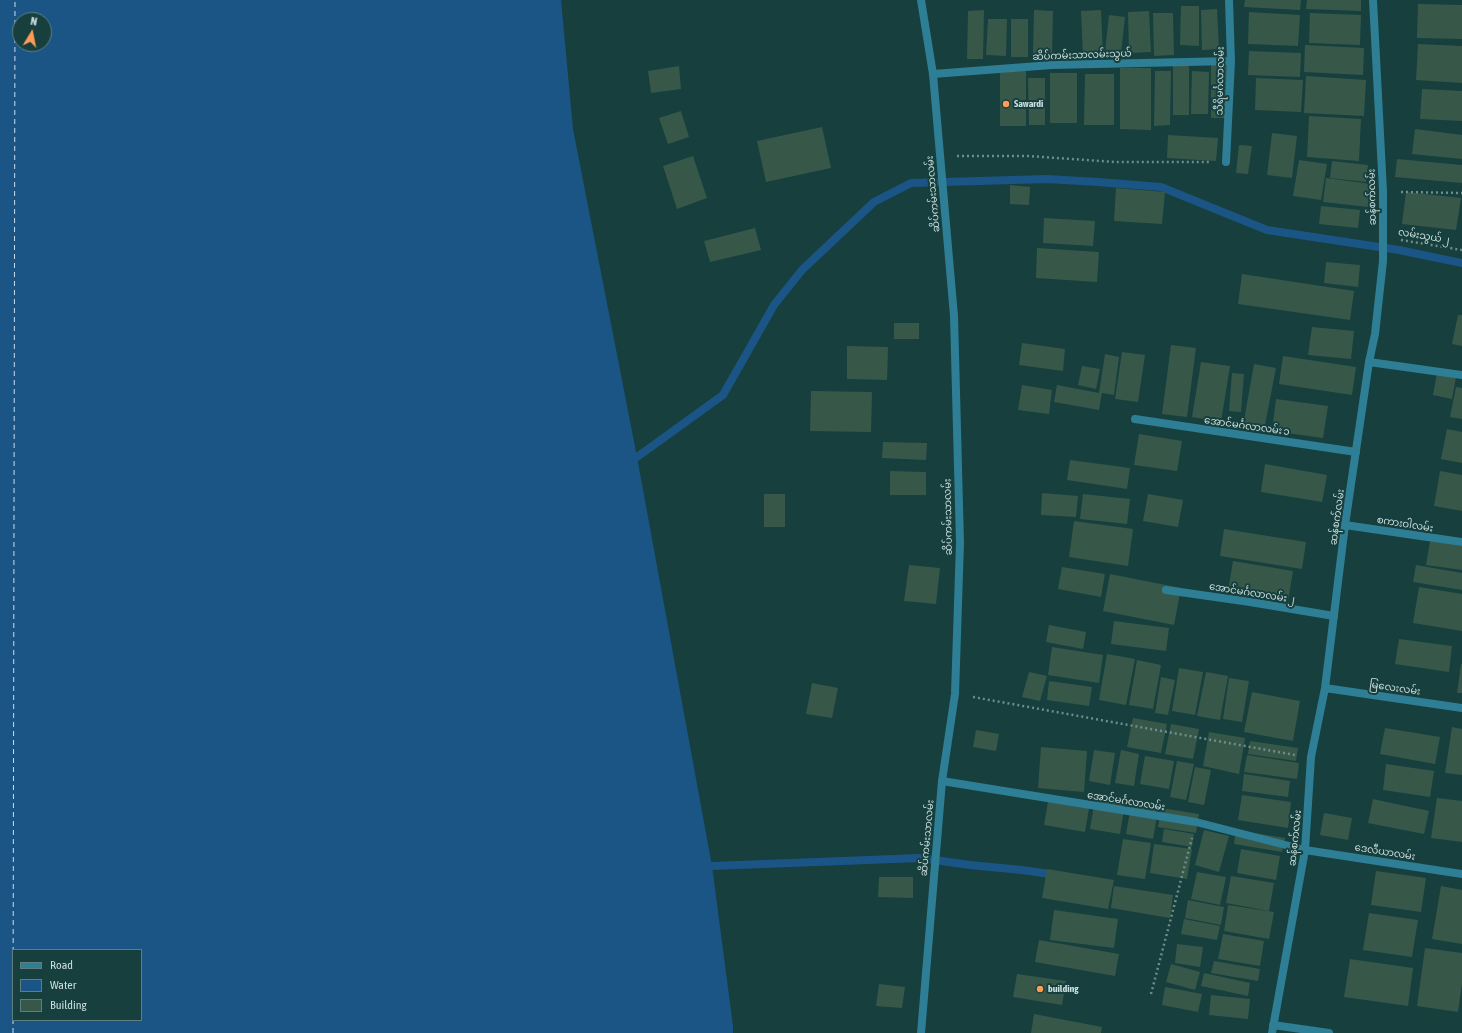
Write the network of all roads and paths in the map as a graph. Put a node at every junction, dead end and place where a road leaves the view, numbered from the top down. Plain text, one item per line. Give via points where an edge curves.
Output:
1 (921, 0) edge
2 (1229, 0) edge
3 (1373, 0) edge
4 (1231, 61) junction
5 (934, 74) junction
6 (940, 156) junction
7 (1226, 162) joint
8 (1383, 192) junction
9 (1462, 193) edge
10 (1383, 237) junction
11 (1462, 250) edge
12 (1369, 362) junction
13 (1462, 375) edge
14 (1135, 419) dead end
15 (1356, 452) junction
16 (1345, 525) junction
17 (1462, 542) edge
18 (1166, 590) dead end
19 (1334, 616) junction
20 (1325, 688) junction
21 (954, 694) junction
22 (1462, 708) edge
23 (1311, 758) junction
24 (942, 781) junction
25 (1196, 822) junction
26 (1305, 850) junction
27 (1462, 874) edge
28 (1151, 994) dead end
29 (1273, 1029) edge
30 (921, 1033) edge
31 (1329, 1033) edge

1 - 5 street, ဆိပ်ကမ်းသာလမ်း
2 - 4 street, သီရိမင်္ဂလာလမ်း
3 - 8 street, ဆန်စက်လမ်း
4 - 5 street, ဆိပ်ကမ်းသာလမ်းသွယ် via 1052,65
4 - 7 street, သီရိမင်္ဂလာလမ်း
5 - 6 street, ဆိပ်ကမ်းသာလမ်း
6 - 7 path via 1028,156 1115,162
6 - 21 street, ဆိပ်ကမ်းသာလမ်း via 954,316 960,543
8 - 9 path
8 - 10 street, ဆန်စက်လမ်း
10 - 11 path, လမ်းသွယ် ၂
10 - 12 street, ဆန်စက်လမ်း via 1375,334
12 - 13 street
12 - 15 street, ဆန်စက်လမ်း
14 - 15 street, အောင်မင်္ဂလာလမ်း ၁
15 - 16 street, ဆန်စက်လမ်း
16 - 17 street, စကားဝါလမ်း
16 - 19 street, ဆန်စက်လမ်း
18 - 19 street, အောင်မင်္ဂလာလမ်း ၂
19 - 20 street, ဆန်စက်လမ်း
20 - 22 street, မြလေးလမ်း
20 - 23 street, ဆန်စက်လမ်း
21 - 23 path
21 - 24 street, ဆိပ်ကမ်းသာလမ်း
23 - 26 street, ဆန်စက်လမ်း
24 - 25 street, အောင်မင်္ဂလာလမ်း
24 - 30 street, ဆိပ်ကမ်းသာလမ်း
25 - 26 street, အောင်မင်္ဂလာလမ်း
25 - 28 path
26 - 27 street, ဒေလီယာလမ်း
26 - 29 street, ဆန်စက်လမ်း
29 - 31 street

